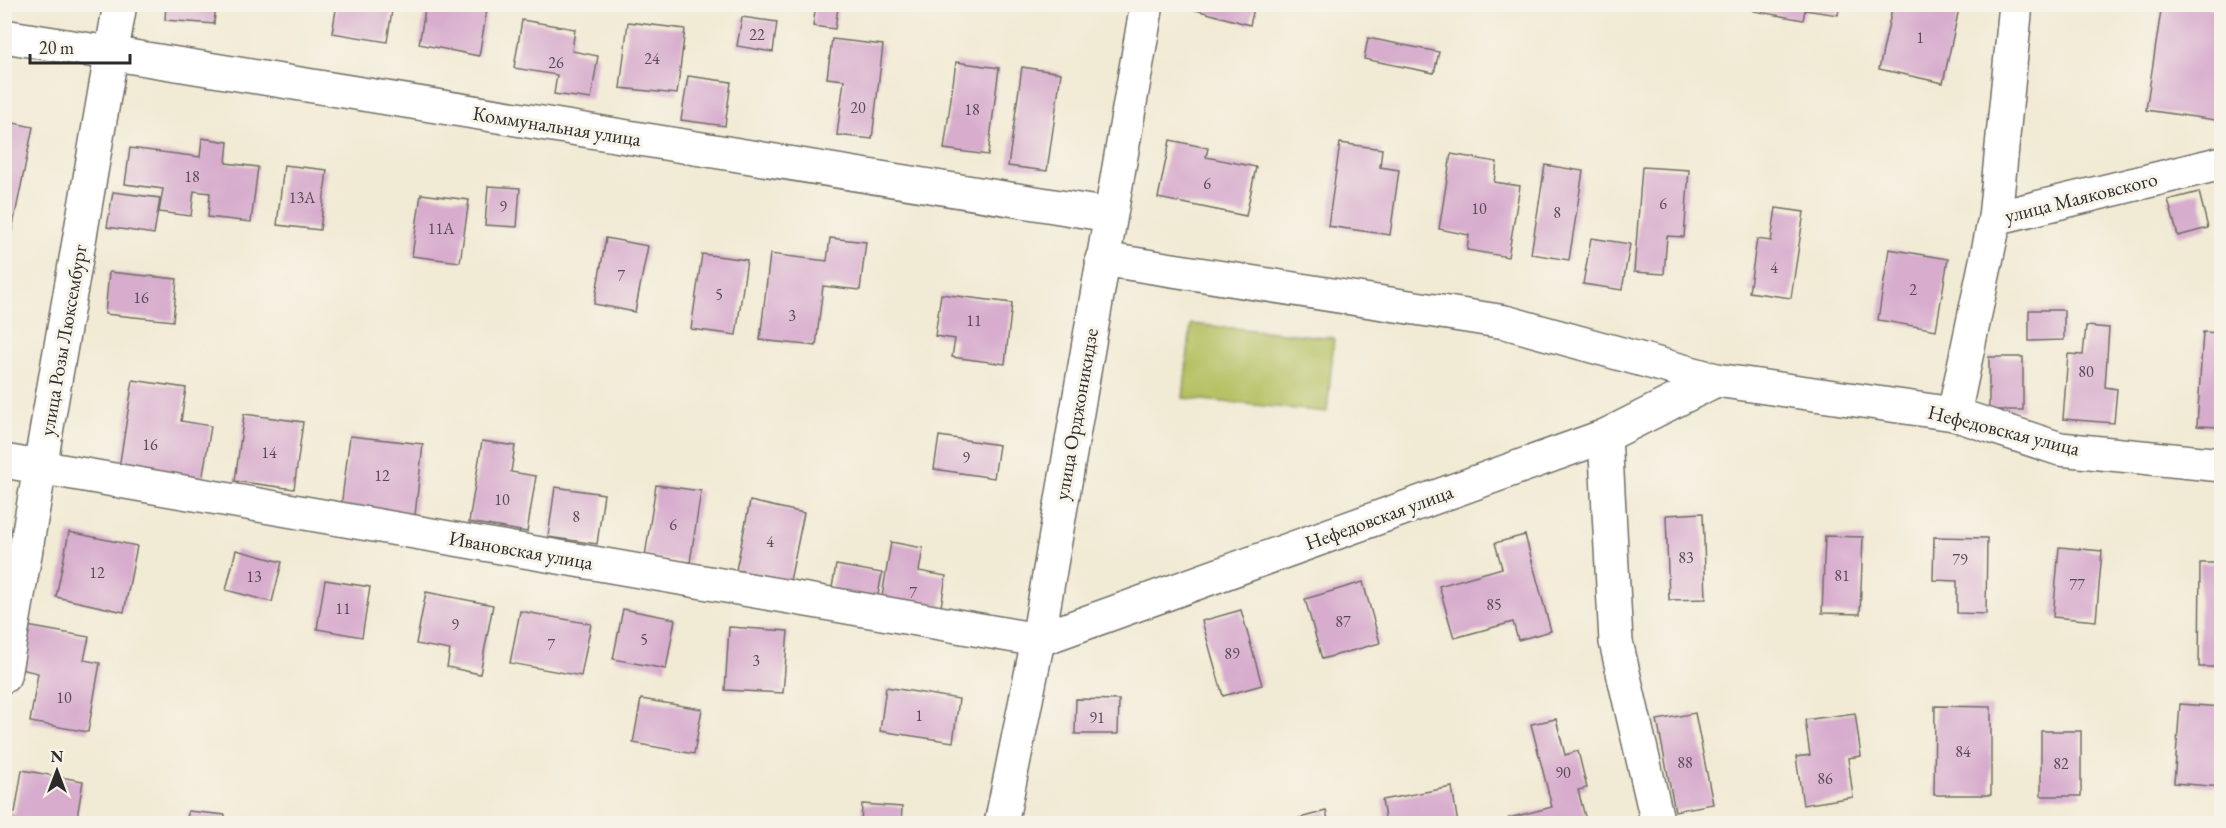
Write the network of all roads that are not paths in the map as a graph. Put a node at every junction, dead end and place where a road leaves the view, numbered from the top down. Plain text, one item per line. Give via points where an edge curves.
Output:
1 (120, 4) edge
2 (1147, 4) edge
3 (2016, 4) edge
4 (4, 36) edge
5 (112, 54) junction
6 (2222, 163) edge
7 (1109, 214) junction
8 (1995, 218) junction
9 (1102, 259) junction
10 (1716, 380) junction
11 (1954, 414) junction
12 (1605, 436) junction
13 (4, 461) edge
14 (2222, 465) edge
15 (41, 467) junction
16 (1038, 640) junction
17 (4, 676) edge
18 (1000, 824) edge
19 (1658, 824) edge

1 - 5 street, улица Розы Люксембург
2 - 7 street, улица Орджоникидзе
3 - 8 street
4 - 5 street, Коммунальная улица
5 - 7 street, Коммунальная улица
5 - 15 street, улица Розы Люксембург
6 - 8 street, улица Маяковского
7 - 9 street, улица Орджоникидзе
8 - 11 street, улица Маяковского
9 - 10 street, Нефедовская улица via 1505,322
9 - 16 street, улица Орджоникидзе
10 - 11 street, Нефедовская улица
10 - 12 street, Нефедовская улица
11 - 14 street, Нефедовская улица via 2060,449
12 - 16 street, Нефедовская улица
12 - 19 street via 1616,642
13 - 15 street, Ивановская улица
15 - 16 street, Ивановская улица
15 - 17 street, улица Розы Люксембург
16 - 18 street, улица Орджоникидзе

